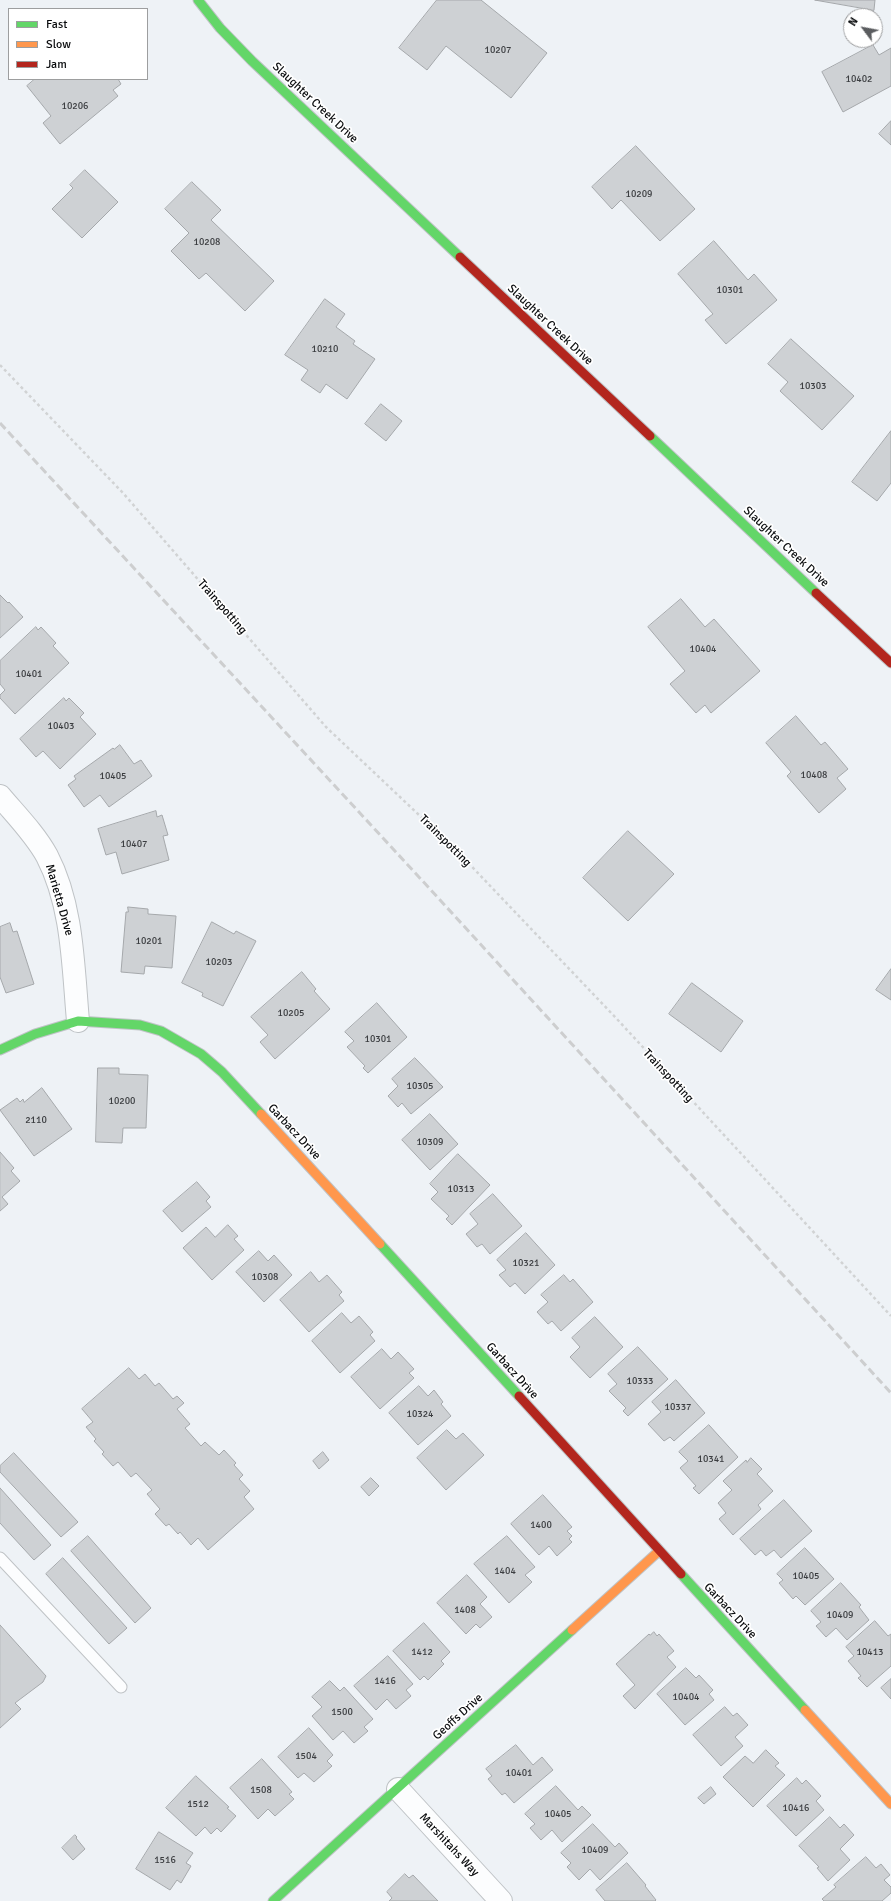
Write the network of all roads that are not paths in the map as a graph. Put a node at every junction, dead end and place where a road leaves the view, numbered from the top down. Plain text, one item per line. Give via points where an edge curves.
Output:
1 (198, 0) edge
2 (891, 663) edge
3 (0, 796) edge
4 (78, 1021) junction
5 (0, 1050) edge
6 (659, 1551) junction
7 (0, 1558) edge
8 (121, 1687) dead end
9 (398, 1788) junction
10 (891, 1804) edge
11 (274, 1901) edge
12 (501, 1901) edge

1 - 2 street, Slaughter Creek Drive via 220,28 252,61
3 - 4 street, Marietta Drive via 27,827 47,856 56,880 71,943
4 - 5 street via 35,1034
4 - 6 street, Garbacz Drive via 140,1025 161,1031 201,1054 222,1072
6 - 9 street, Geoffs Drive
6 - 10 street, Garbacz Drive
7 - 8 lane
9 - 11 street, Geoffs Drive
9 - 12 street, Marshitahs Way

